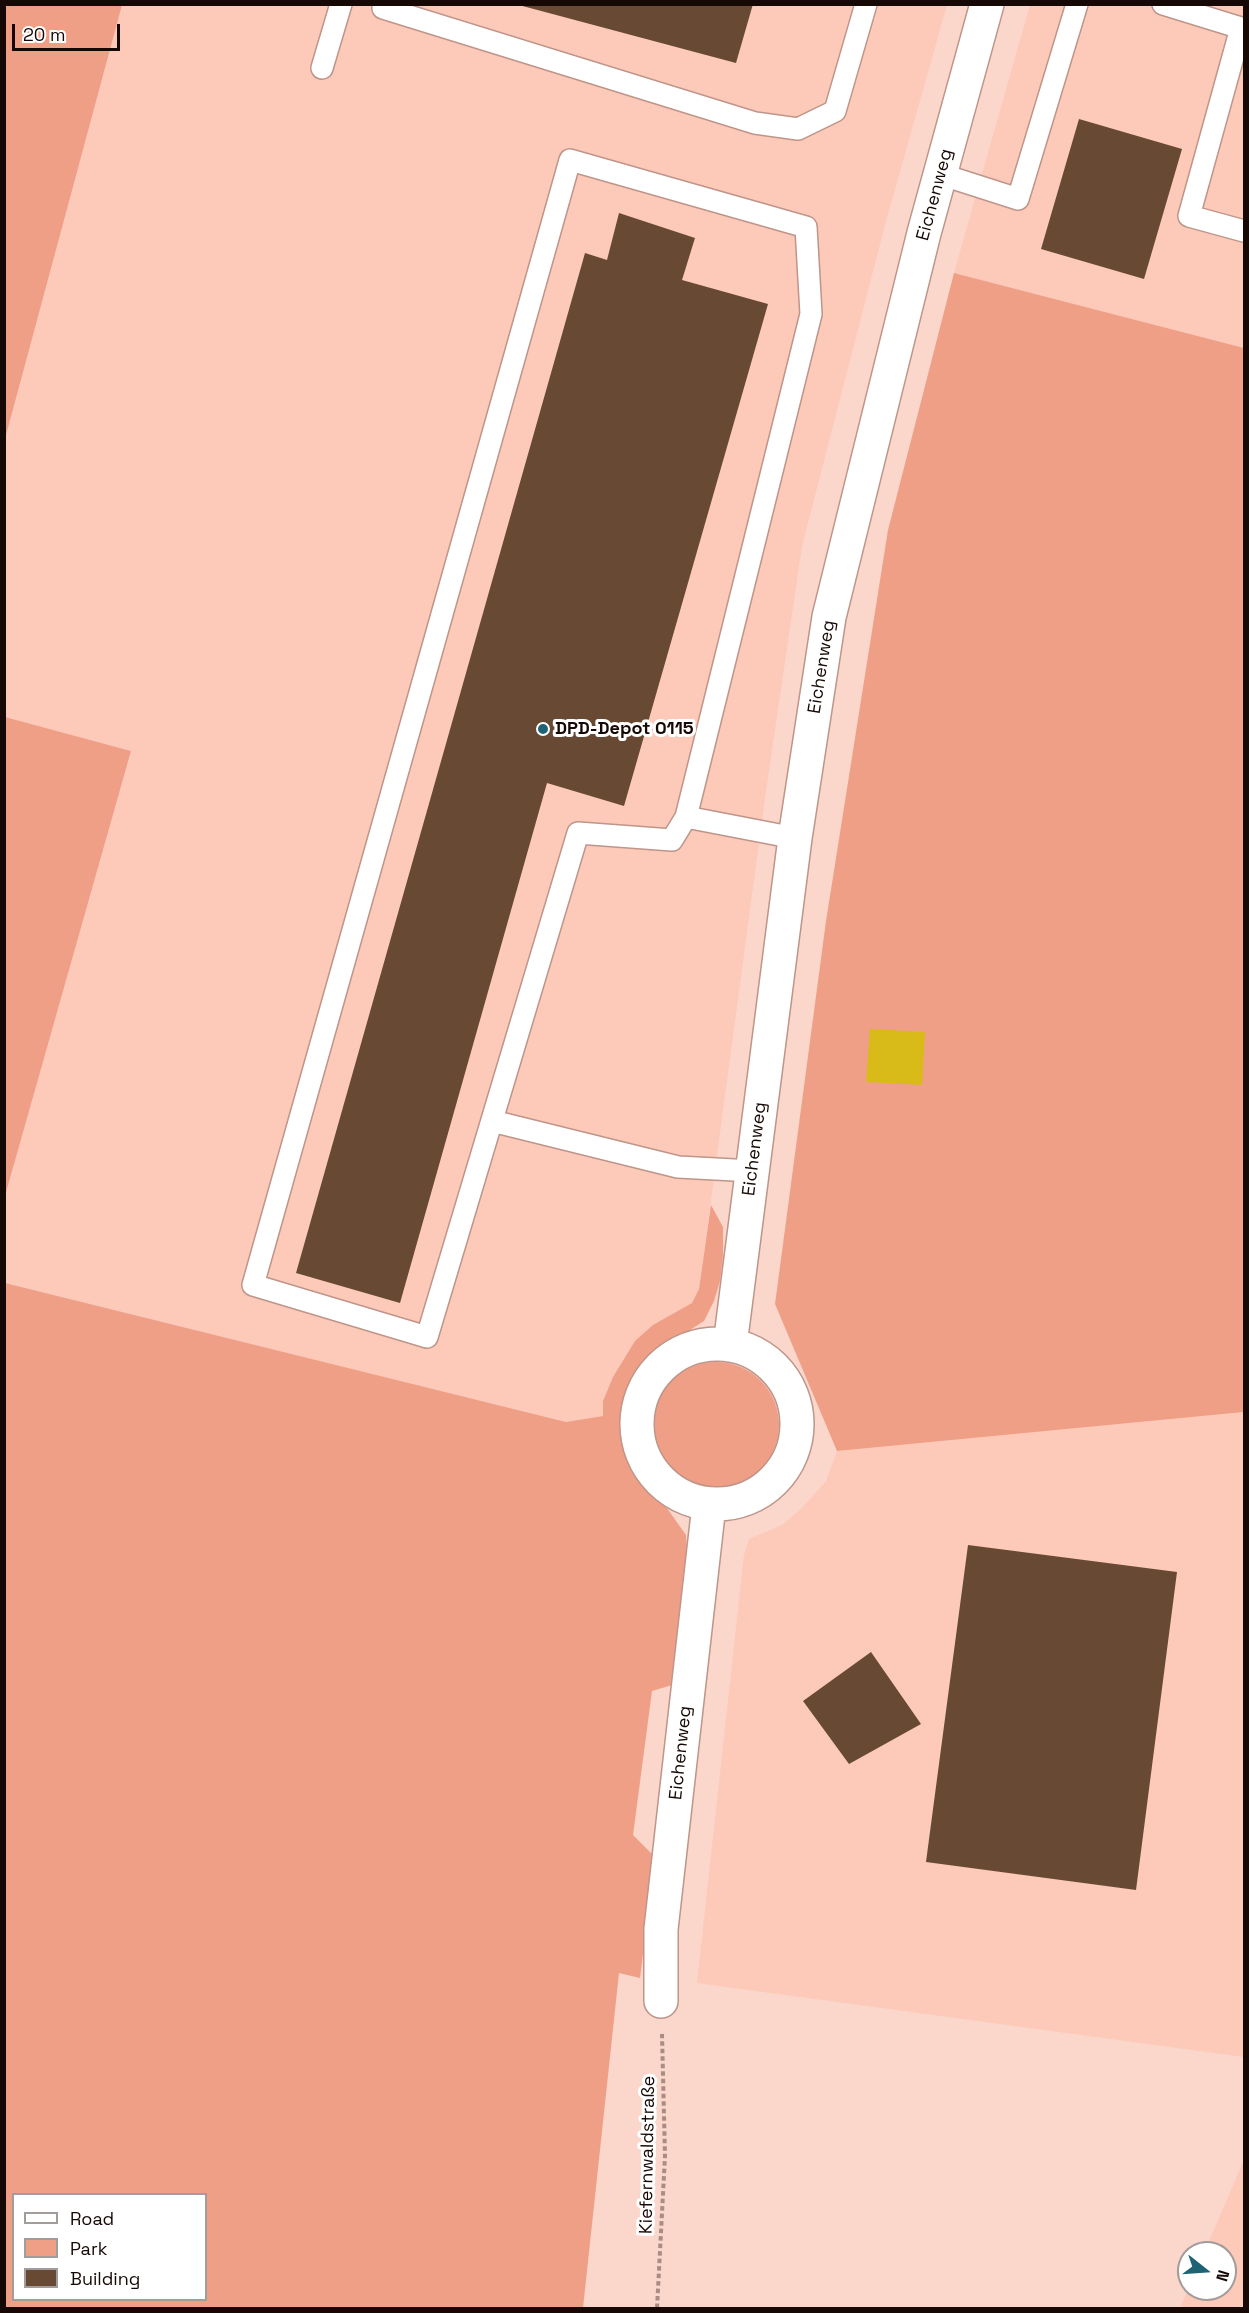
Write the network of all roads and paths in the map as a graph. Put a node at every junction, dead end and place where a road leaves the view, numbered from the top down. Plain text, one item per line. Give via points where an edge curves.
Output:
1 (341, 4) edge
2 (866, 4) edge
3 (987, 4) edge
4 (1077, 4) edge
5 (1163, 4) edge
6 (379, 6) edge
7 (322, 68) dead end
8 (940, 174) junction
9 (1245, 231) edge
10 (686, 817) junction
11 (795, 838) junction
12 (492, 1122) junction
13 (753, 1171) junction
14 (730, 1345) junction
15 (709, 1505) junction
16 (662, 2001) joint
17 (657, 2308) edge

1 - 7 lane
2 - 6 lane via 836,111 798,129 755,123
3 - 8 street, Eichenweg
4 - 8 lane via 1018,199
5 - 9 lane via 1241,28 1189,216
8 - 11 street, Eichenweg via 829,617
10 - 11 lane
10 - 12 lane via 672,840 578,833
10 - 12 lane via 811,314 806,227 570,160 253,1285 427,1336
11 - 13 street, Eichenweg
12 - 13 lane via 678,1167
13 - 14 street, Eichenweg
14 - 15 street via 756,1354 777,1371 792,1394 797,1421 794,1448 781,1473 761,1491 736,1503
14 - 15 street via 704,1345 680,1353 660,1368 645,1389 637,1413 638,1439 646,1463 663,1484 684,1498
15 - 16 street, Eichenweg via 661,1929
16 - 17 path, Kiefernwaldstraße via 665,2156

